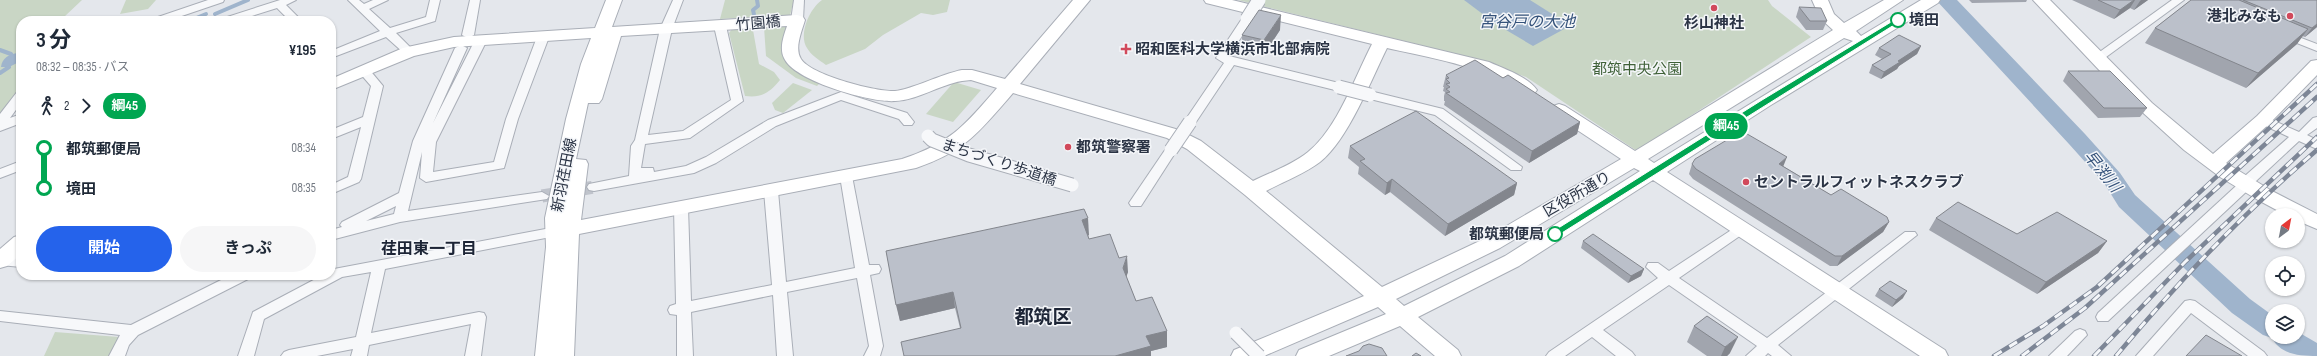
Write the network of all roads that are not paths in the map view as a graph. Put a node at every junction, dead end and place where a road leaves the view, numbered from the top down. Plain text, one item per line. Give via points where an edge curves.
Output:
1 (219, 0) edge
2 (291, 0) edge
3 (354, 0) edge
4 (383, 0) edge
5 (435, 0) edge
6 (475, 0) edge
7 (614, 0) edge
8 (627, 0) edge
9 (678, 0) edge
10 (799, 0) edge
11 (1082, 0) edge
12 (1212, 0) edge
13 (1259, 0) edge
14 (1820, 0) edge
15 (1895, 0) edge
16 (2041, 0) edge
17 (2180, 0) edge
18 (1927, 3) edge
19 (279, 4) junction
20 (363, 8) junction
21 (171, 16) edge
22 (241, 16) edge
23 (291, 16) edge
24 (797, 20) junction
25 (720, 26) junction
26 (666, 29) junction
27 (1843, 30) junction
28 (2274, 30) edge
29 (388, 32) junction
30 (607, 32) junction
31 (474, 37) junction
32 (543, 37) junction
33 (1382, 41) junction
34 (1863, 41) junction
35 (461, 48) dead end
36 (2317, 48) edge
37 (409, 52) junction
38 (336, 53) edge
39 (2098, 58) junction
40 (1230, 61) junction
41 (2317, 65) edge
42 (364, 71) junction
43 (336, 83) edge
44 (1011, 86) junction
45 (16, 102) edge
46 (369, 119) junction
47 (16, 120) edge
48 (2263, 120) junction
49 (2317, 121) edge
50 (908, 122) dead end
51 (0, 123) edge
52 (0, 126) edge
53 (2305, 132) dead end
54 (336, 133) edge
55 (928, 136) dead end
56 (2294, 139) dead end
57 (642, 140) junction
58 (2317, 145) edge
59 (1635, 159) junction
60 (2214, 164) junction
61 (16, 167) edge
62 (1516, 167) dead end
63 (1654, 172) junction
64 (0, 174) edge
65 (669, 174) junction
66 (846, 176) junction
67 (2251, 178) dead end
68 (1072, 185) dead end
69 (594, 187) tunnel mouth
70 (336, 188) edge
71 (2241, 189) dead end
72 (1252, 190) junction
73 (771, 191) junction
74 (407, 195) junction
75 (542, 196) tunnel mouth
76 (1136, 203) dead end
77 (681, 207) junction
78 (400, 217) junction
79 (2317, 222) edge
80 (1742, 228) junction
81 (563, 230) junction
82 (336, 231) edge
83 (336, 233) edge
84 (1910, 236) dead end
85 (16, 249) edge
86 (7, 261) edge
87 (379, 266) junction
88 (1653, 267) dead end
89 (868, 270) junction
90 (336, 275) edge
91 (1669, 277) junction
92 (233, 280) edge
93 (326, 280) edge
94 (779, 288) junction
95 (1838, 290) junction
96 (1379, 298) junction
97 (679, 309) junction
98 (0, 316) edge
99 (2103, 317) dead end
100 (1396, 318) junction
101 (1593, 330) junction
102 (133, 331) junction
103 (1236, 333) dead end
104 (2080, 335) dead end
105 (362, 341) junction
106 (1768, 345) junction
107 (1933, 355) edge
108 (117, 356) edge
109 (246, 356) edge
110 (289, 356) edge
111 (359, 356) edge
112 (473, 356) edge
113 (546, 356) edge
114 (563, 356) edge
115 (685, 356) edge
116 (785, 356) edge
117 (872, 356) edge
118 (1242, 356) edge
119 (1259, 356) edge
120 (1307, 356) edge
121 (1434, 356) edge
122 (1450, 356) edge
123 (1554, 356) edge
124 (1626, 356) edge
125 (1754, 356) edge
126 (1783, 356) edge
127 (2057, 356) edge
128 (2144, 356) edge
129 (2259, 356) edge

1 - 21 street
2 - 19 street
3 - 20 street
4 - 20 street
5 - 29 street via 431,19
6 - 31 street
7 - 30 street, 新羽荏田線
8 - 30 street, 新羽荏田線
9 - 26 street
10 - 24 street
11 - 44 street
12 - 33 street
13 - 40 street, bridge via 1222,58
14 - 27 street via 1828,20
15 - 27 street, 区役所通り
16 - 39 street
17 - 39 street
18 - 34 street, 区役所通り
19 - 22 street
19 - 23 street
20 - 29 street
24 - 25 street, 竹園橋
24 - 44 street via 790,46 791,56 798,66 824,78 894,96 959,75 972,74
25 - 26 street, 竹園橋
25 - 57 street via 737,101 686,135
26 - 30 street, 竹園橋
26 - 57 street
27 - 34 street
27 - 59 street, 区役所通り
28 - 36 street
29 - 37 street
29 - 38 street
30 - 32 street, 竹園橋
30 - 81 street, 新羽荏田線
31 - 32 street, 竹園橋
31 - 32 street via 430,142 426,178 499,165 512,119
31 - 37 street, 竹園橋
33 - 59 street via 1483,66 1507,76
33 - 72 street via 1321,150 1305,162
34 - 63 street, 区役所通り
35 - 74 street via 419,141
37 - 42 street, 竹園橋
39 - 60 street via 2156,116
40 - 62 street, bridge via 1438,112
40 - 76 street, bridge
41 - 48 street
42 - 43 street, 竹園橋
42 - 46 street via 377,86
44 - 66 street via 955,144 911,163
44 - 72 street via 1173,134 1194,145
45 - 51 street
46 - 54 street
46 - 70 street via 354,179
47 - 52 street
48 - 58 street
48 - 60 street
49 - 53 street
50 - 65 street via 903,116 841,96 772,123 711,160 689,170
55 - 68 street, まちづくり歩道橋, bridge via 969,155
56 - 67 street
57 - 65 street via 637,146 634,174 659,170
59 - 63 street
59 - 96 street, 区役所通り via 1493,243
60 - 79 street via 2245,184
61 - 64 street
63 - 80 street
63 - 100 street, 区役所通り via 1512,261
65 - 69 street
66 - 73 street
66 - 89 street
71 - 99 street
72 - 96 street
73 - 77 street
73 - 94 street
74 - 78 street
74 - 82 street
75 - 78 street
77 - 81 street
77 - 97 street
78 - 83 street
80 - 91 street
80 - 95 street
81 - 87 street
81 - 113 street, 新羽荏田線
81 - 114 street, 新羽荏田線
84 - 95 street
85 - 86 street
87 - 90 street
87 - 105 street
88 - 91 street
89 - 94 street
89 - 117 street via 876,346
91 - 101 street
91 - 106 street
92 - 102 street
93 - 109 street via 258,316
94 - 97 street
94 - 116 street
95 - 106 street
95 - 107 street
96 - 100 street
96 - 118 street, 区役所通り
97 - 115 street
98 - 102 street
100 - 120 street, 区役所通り
100 - 121 street
100 - 122 street
101 - 123 street
101 - 124 street
102 - 108 street via 123,342
103 - 119 street, bridge
104 - 127 street
105 - 110 street
105 - 111 street
105 - 112 street via 479,317
106 - 125 street
106 - 126 street
128 - 129 street via 2190,305

